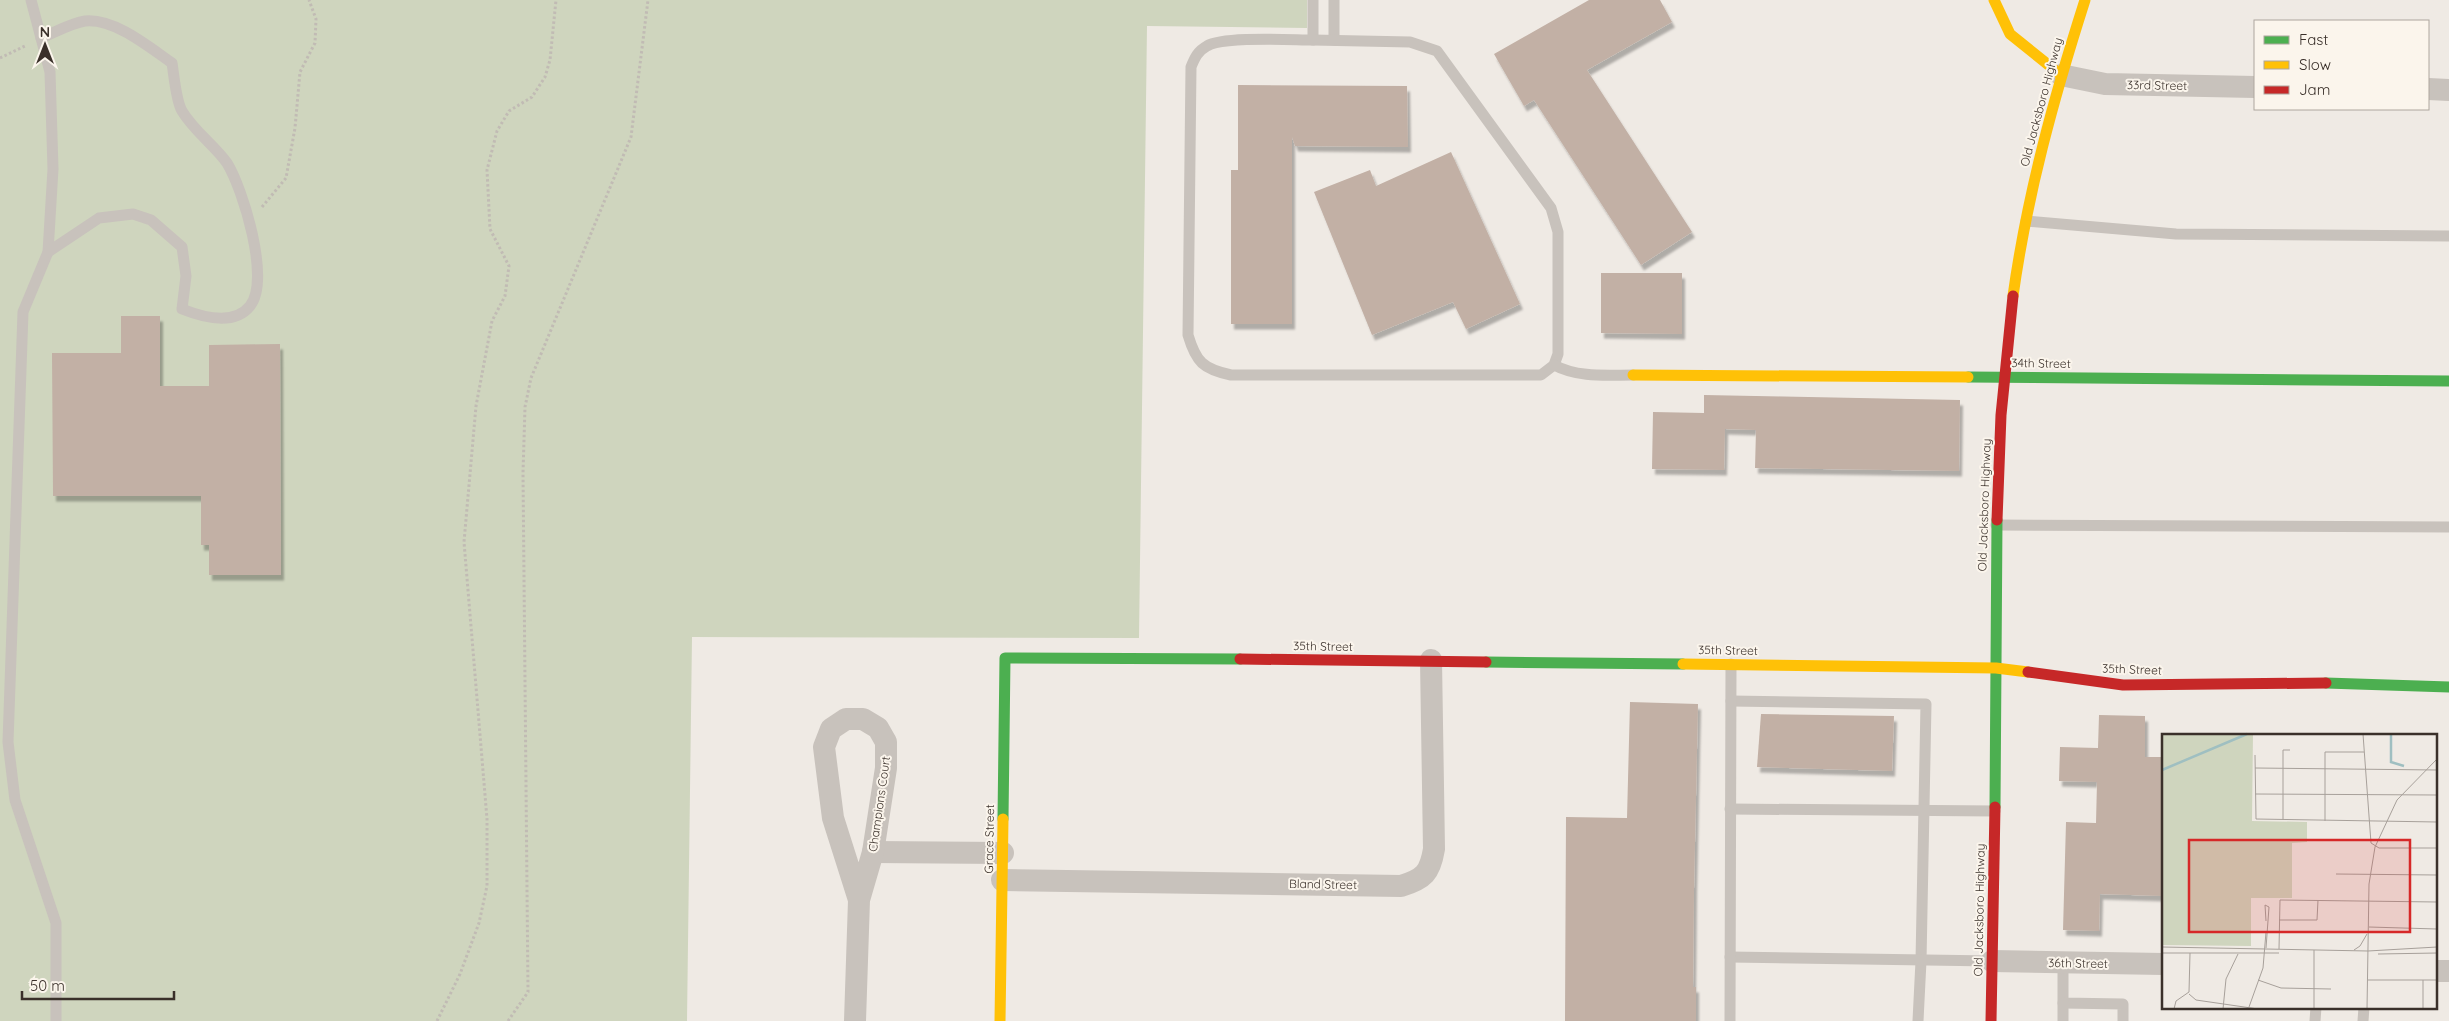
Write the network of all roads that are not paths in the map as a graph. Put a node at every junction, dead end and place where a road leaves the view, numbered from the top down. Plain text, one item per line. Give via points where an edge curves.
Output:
1 (31, 0) edge
2 (1313, 0) edge
3 (1334, 0) edge
4 (1994, 0) edge
5 (2085, 0) edge
6 (41, 38) junction
7 (1313, 40) junction
8 (1334, 40) junction
9 (2060, 75) junction
10 (2254, 87) edge
11 (2429, 89) edge
12 (2449, 90) edge
13 (2026, 221) junction
14 (2449, 236) edge
15 (48, 252) junction
16 (1554, 366) junction
17 (1634, 375) joint
18 (2004, 377) junction
19 (2449, 381) edge
20 (1996, 525) junction
21 (2449, 527) edge
22 (1005, 658) joint
23 (1431, 660) junction
24 (1731, 664) junction
25 (1996, 668) junction
26 (2449, 687) edge
27 (1731, 701) junction
28 (1730, 809) junction
29 (1924, 810) junction
30 (1995, 811) junction
31 (873, 852) junction
32 (1002, 853) junction
33 (1002, 880) junction
34 (859, 900) junction
35 (1730, 957) junction
36 (1921, 961) junction
37 (1992, 962) junction
38 (2063, 962) junction
39 (2162, 964) edge
40 (2436, 971) edge
41 (2449, 971) edge
42 (1992, 985) junction
43 (2063, 1003) junction
44 (2316, 1008) edge
45 (2364, 1008) edge
46 (854, 1020) edge
47 (56, 1021) edge
48 (1000, 1021) edge
49 (1730, 1021) edge
50 (1918, 1021) edge
51 (1978, 1021) edge
52 (1991, 1021) edge
53 (2063, 1021) edge
54 (2123, 1021) edge
55 (2315, 1021) edge
56 (2363, 1021) edge

1 - 6 lane
2 - 7 lane
3 - 8 lane
4 - 9 street via 2010,34
5 - 9 street, Old Jacksboro Highway
6 - 15 lane via 50,72 52,169
6 - 15 lane via 83,21 99,21 130,34 172,63 182,110 227,164 240,191 255,238 257,288 250,306 233,317 204,317 182,309 186,276 182,247 152,220 133,214 100,218
7 - 8 lane
7 - 16 lane via 1209,44 1196,54 1191,67 1188,335 1200,364 1231,375 1541,375
8 - 16 lane via 1410,42 1437,51 1551,208 1558,232 1558,354
9 - 10 street, 33rd Street via 2105,84
9 - 13 street, Old Jacksboro Highway
11 - 12 street
13 - 14 lane via 2176,234
13 - 18 street, Old Jacksboro Highway
15 - 47 lane via 23,312 8,742 15,800 56,923
16 - 17 lane via 1580,374
17 - 18 street, 34th Street
18 - 19 street, 34th Street
18 - 20 street, Old Jacksboro Highway
20 - 21 lane
20 - 25 street, Old Jacksboro Highway
22 - 23 street, 35th Street
22 - 32 street, Grace Street
23 - 24 street, 35th Street
23 - 33 street, Bland Street via 1434,849 1430,869 1415,882 1401,886
24 - 25 street, 35th Street
24 - 27 lane
25 - 26 street, 35th Street via 2123,685 2290,682
25 - 30 street, Old Jacksboro Highway
27 - 28 lane
27 - 29 lane via 1926,704
28 - 29 lane
28 - 35 lane
29 - 30 lane
29 - 36 lane
30 - 37 street, Old Jacksboro Highway
31 - 32 street
31 - 34 street, Champions Court
31 - 34 street, Champions Court via 886,768 886,742 878,728 863,719 846,719 831,729 824,747 833,818
32 - 33 street, Grace Street
33 - 48 street, Grace Street
34 - 46 street, Champions Court
35 - 36 lane
35 - 49 lane
36 - 37 lane
36 - 50 lane
37 - 38 street, 36th Street
37 - 42 street, Old Jacksboro Highway
38 - 39 street, 36th Street
38 - 43 lane
40 - 41 street
42 - 51 street
42 - 52 street, Old Jacksboro Highway
43 - 53 lane
43 - 54 lane via 2124,1004
44 - 55 lane
45 - 56 lane

